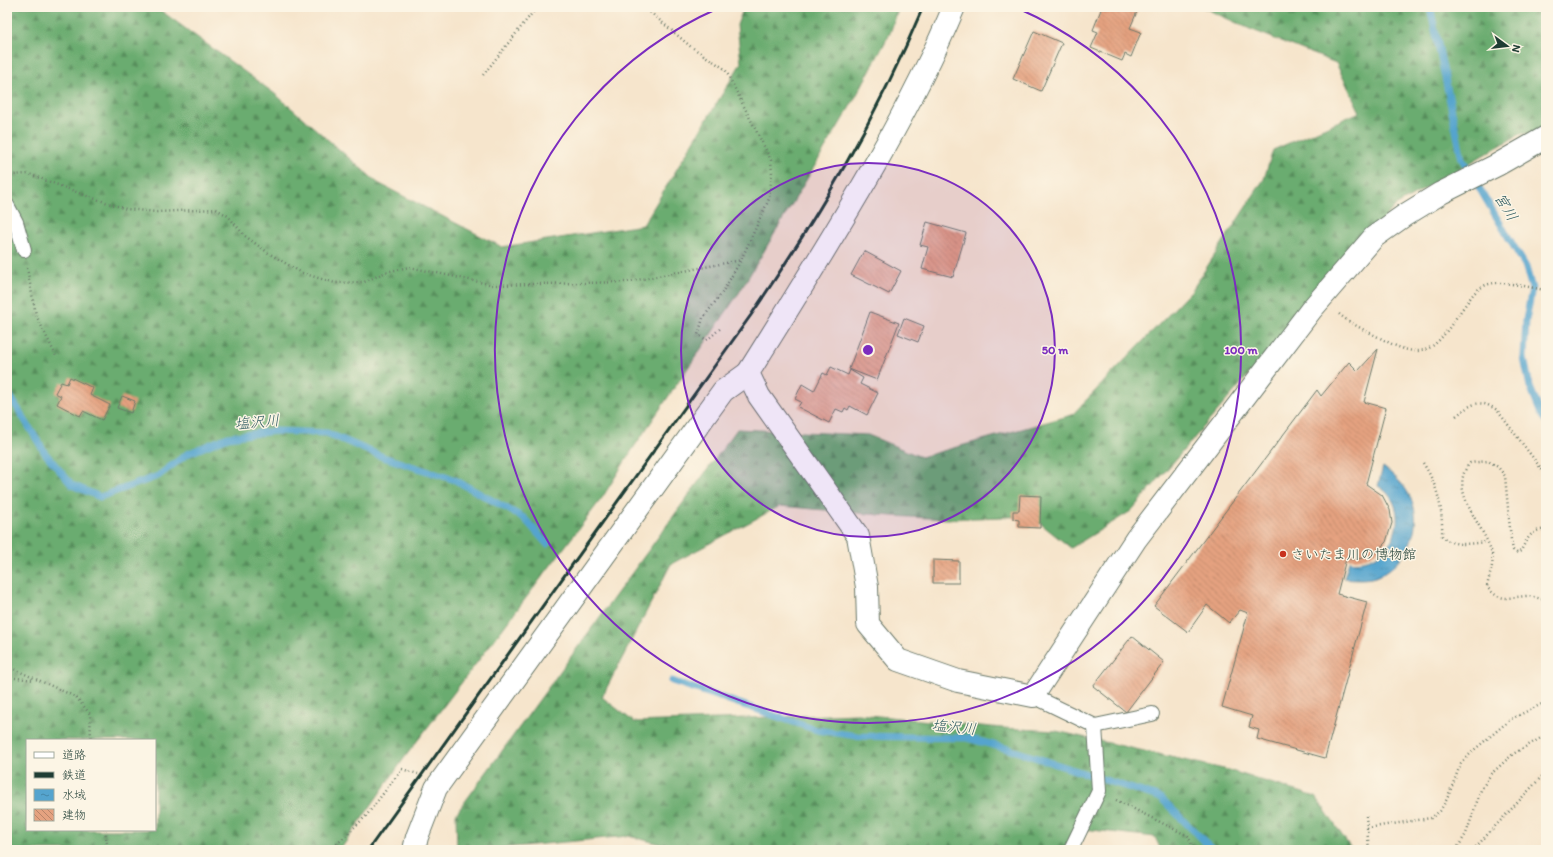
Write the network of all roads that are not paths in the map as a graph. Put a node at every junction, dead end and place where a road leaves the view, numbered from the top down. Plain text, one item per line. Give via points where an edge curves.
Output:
1 (954, 7) edge
2 (1546, 137) edge
3 (7, 205) edge
4 (24, 250) road end
5 (748, 373) junction
6 (1033, 696) junction
7 (1152, 714) dead end
8 (1095, 726) junction
9 (1072, 847) dead end
10 (414, 850) edge

1 - 5 street via 907,107 815,268
2 - 6 street via 1441,193 1374,237 1320,298 1136,539
3 - 4 lane via 16,222
5 - 6 street via 759,396 858,536 867,587 868,624 898,660 958,681
5 - 10 street via 723,391 436,788
6 - 8 lane
7 - 8 lane
8 - 9 lane via 1099,791

